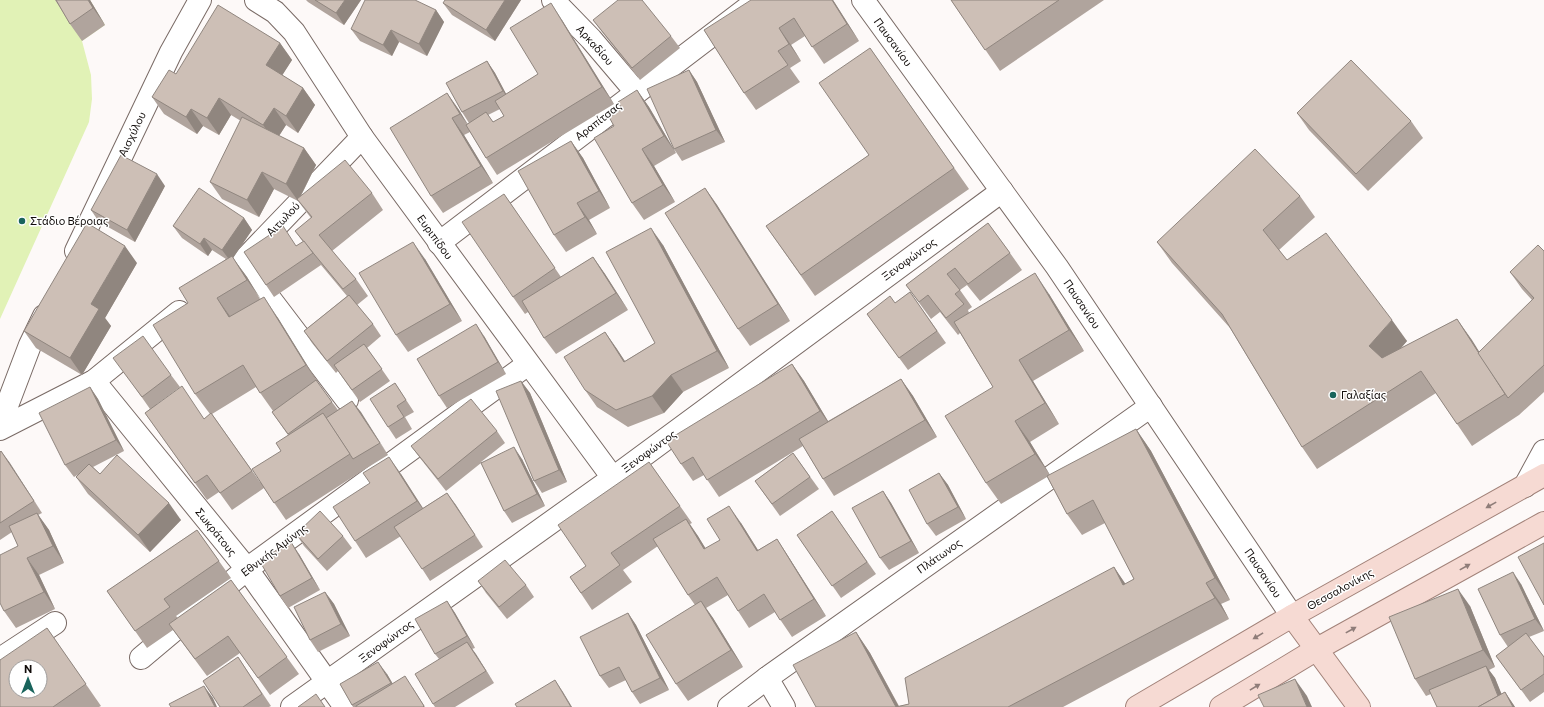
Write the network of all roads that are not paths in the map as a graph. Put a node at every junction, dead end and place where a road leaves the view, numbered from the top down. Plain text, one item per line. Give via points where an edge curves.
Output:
1 (200, 0) edge
2 (256, 0) edge
3 (553, 0) edge
4 (758, 0) edge
5 (863, 0) edge
6 (636, 92) junction
7 (362, 137) junction
8 (1002, 190) junction
9 (439, 243) junction
10 (242, 262) junction
11 (68, 267) edge
12 (54, 295) edge
13 (528, 364) junction
14 (94, 381) junction
15 (348, 400) edge
16 (1151, 406) junction
17 (0, 424) edge
18 (0, 428) edge
19 (1544, 451) edge
20 (1544, 475) edge
21 (612, 478) junction
22 (1525, 486) junction
23 (1544, 523) edge
24 (247, 569) junction
25 (1292, 616) junction
26 (55, 623) dead end
27 (1317, 649) junction
28 (141, 658) dead end
29 (0, 659) edge
30 (767, 678) junction
31 (329, 682) junction
32 (292, 707) edge
33 (345, 707) edge
34 (729, 707) edge
35 (784, 707) edge
36 (1137, 707) edge
37 (1221, 707) edge
38 (1359, 707) edge

1 - 11 street, Αισχύλου via 171,52
2 - 7 street, Ευριπίδου via 274,12 294,32
3 - 6 street, Αρκαδίου via 592,39
4 - 6 street, Αραπίτσας
5 - 8 street, Παυσανίου
6 - 9 street, Αραπίτσας
7 - 9 street, Ευριπίδου
7 - 10 street, Αιτωλού
8 - 16 street, Παυσανίου
8 - 21 street, Ξενοφώντος
9 - 13 street, Ευριπίδου
10 - 14 street, Αιτωλού
10 - 15 street
12 - 17 street via 30,345
13 - 21 street, Ευριπίδου
13 - 24 street, Εθνικής Αμύνης
14 - 18 street, Αιτωλού
14 - 24 street, Σωκράτους
16 - 25 street, Παυσανίου
16 - 30 street, Πλάτωνος
19 - 22 street
20 - 22 main road, Θεσσαλονίκης
21 - 31 street, Ξενοφώντος
22 -> 25 main road, Θεσσαλονίκης
27 -> 23 main road
24 - 28 street, Εθνικής Αμύνης
24 - 31 street, Σωκράτους
25 - 27 main road
25 -> 36 main road, Θεσσαλονίκης
26 - 29 street
37 -> 27 main road
27 - 38 main road
30 - 34 street, Πλάτωνος
30 - 35 street
31 - 32 street, Ξενοφώντος
31 - 33 street, Σωκράτους

